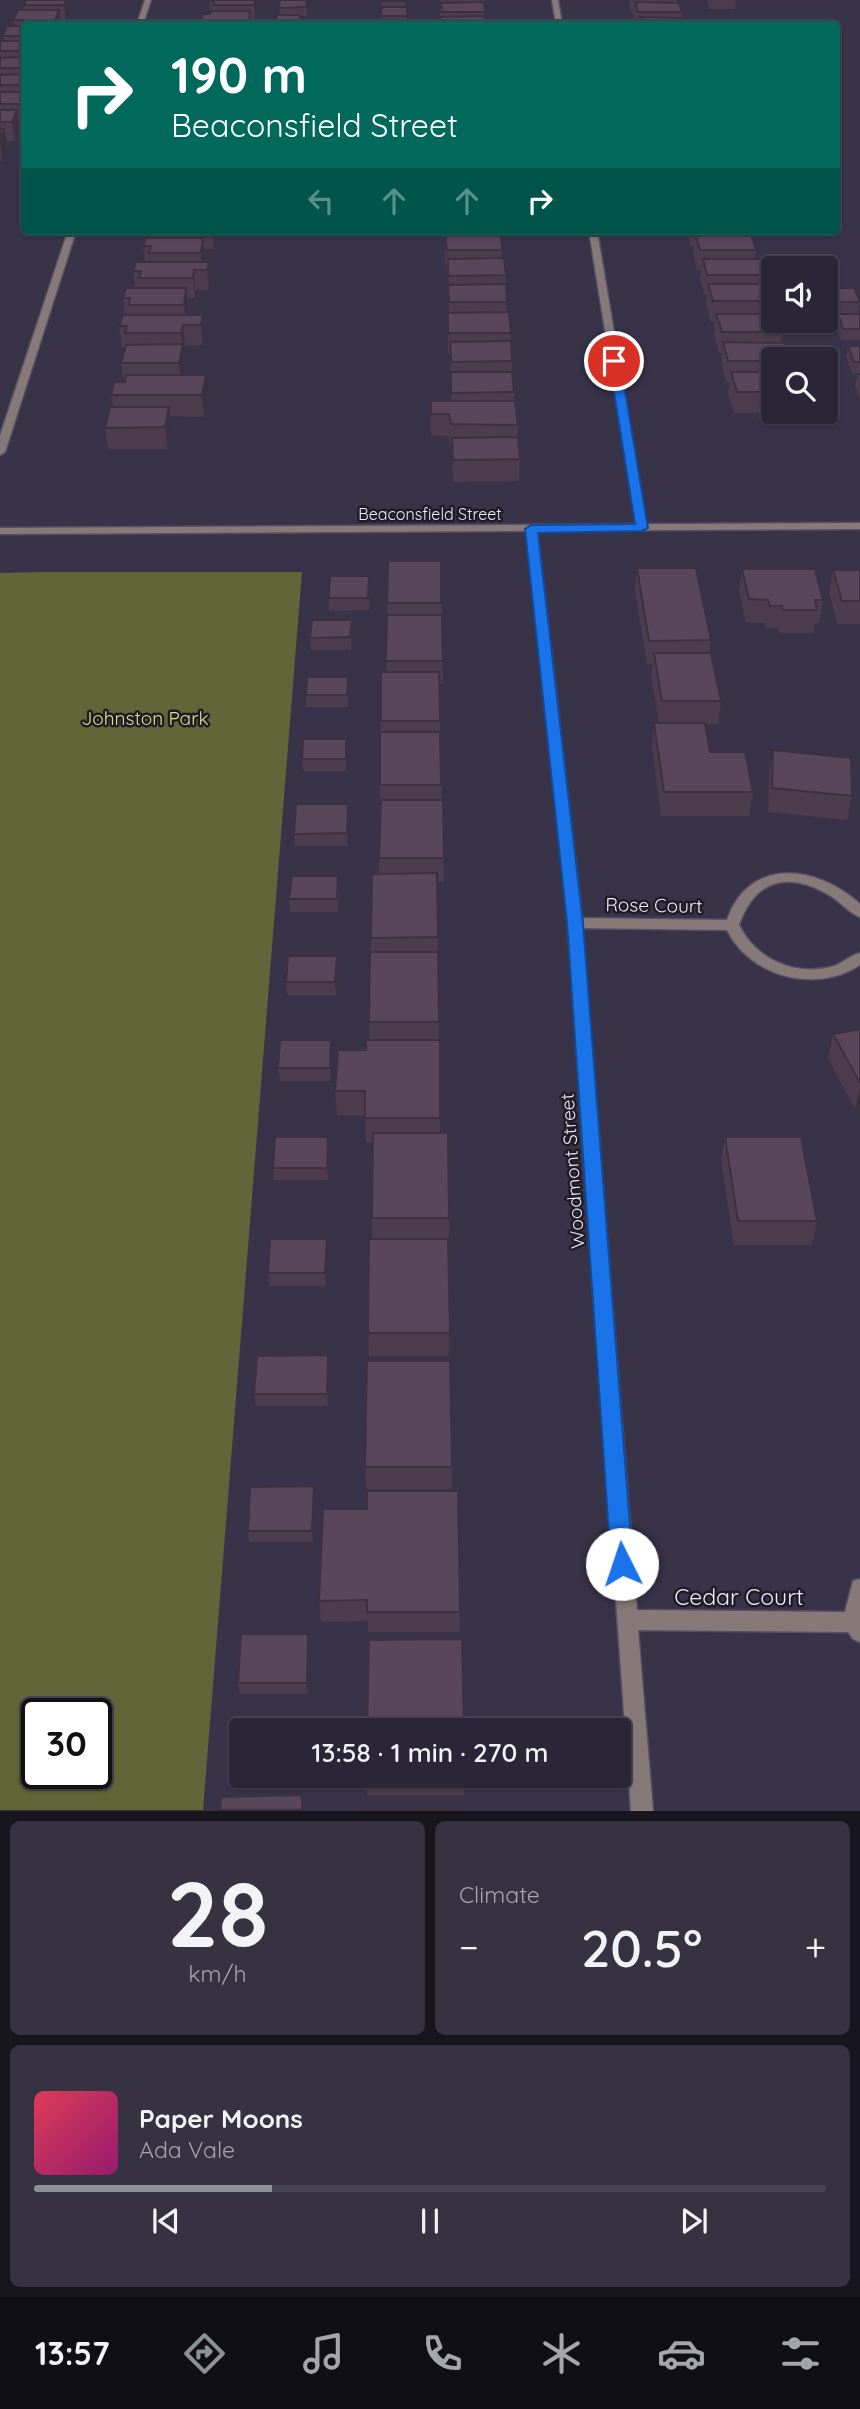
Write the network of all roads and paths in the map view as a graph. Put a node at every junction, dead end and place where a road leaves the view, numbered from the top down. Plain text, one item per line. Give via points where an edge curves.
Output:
1 (148, 0) edge
2 (555, 0) edge
3 (140, 21) edge
4 (558, 21) edge
5 (71, 235) edge
6 (594, 235) edge
7 (0, 452) edge
8 (860, 526) edge
9 (642, 528) junction
10 (531, 529) junction
11 (0, 531) edge
12 (860, 912) edge
13 (575, 923) junction
14 (732, 925) junction
15 (860, 958) edge
16 (860, 1588) edge
17 (626, 1620) junction
18 (856, 1627) edge
19 (642, 1811) edge

1 - 3 street
2 - 4 street
5 - 7 street
6 - 9 street
8 - 9 street, Beaconsfield Street
9 - 10 street, Beaconsfield Street
10 - 11 street, Beaconsfield Street
10 - 13 street, Woodmont Street
12 - 14 street via 838,892 813,881 784,878 763,883 743,898
13 - 14 street, Rose Court
13 - 17 street, Woodmont Street
14 - 15 street via 743,945 762,961 790,972 820,975
16 - 18 street, Cedar Court
17 - 18 street, Cedar Court
17 - 19 street, Woodmont Street

